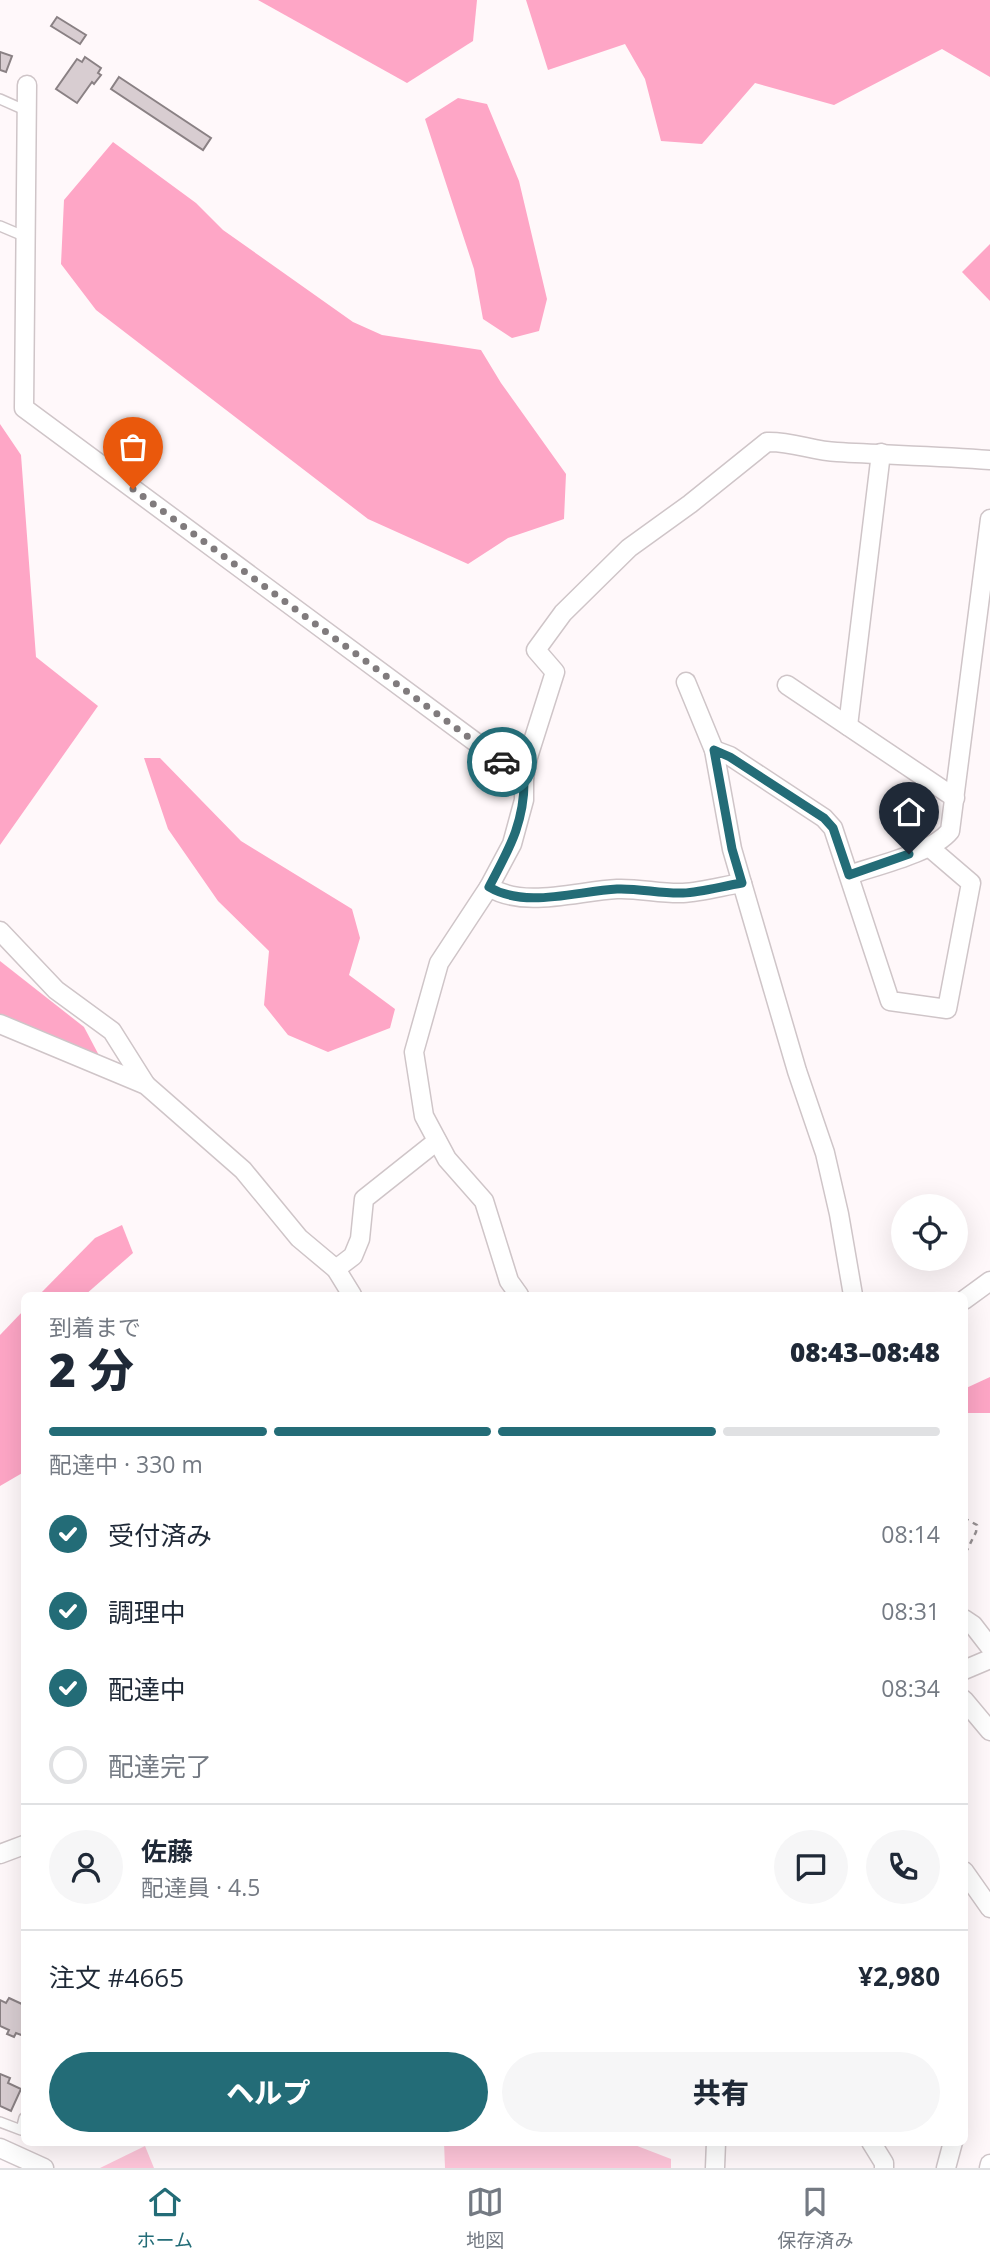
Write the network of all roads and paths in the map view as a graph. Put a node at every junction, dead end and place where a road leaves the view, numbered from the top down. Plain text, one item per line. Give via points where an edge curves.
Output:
1 (27, 85) dead end
2 (0, 99) edge
3 (27, 111) junction
4 (0, 226) edge
5 (26, 237) junction
6 (881, 453) junction
7 (990, 460) edge
8 (990, 519) edge
9 (686, 682) dead end
10 (787, 685) dead end
11 (848, 726) junction
12 (714, 750) junction
13 (524, 778) junction
14 (955, 798) junction
15 (929, 847) junction
16 (849, 875) junction
17 (742, 883) junction
18 (489, 887) junction
19 (0, 931) edge
20 (0, 1024) edge
21 (146, 1085) junction
22 (437, 1142) junction
23 (336, 1269) junction
24 (990, 1282) edge
25 (350, 1292) edge
26 (517, 1292) edge
27 (852, 1292) edge
28 (968, 1297) edge
29 (968, 1520) edge
30 (968, 1548) edge
31 (968, 1622) edge
32 (990, 1647) edge
33 (990, 1659) edge
34 (968, 1668) edge
35 (968, 1705) edge
36 (990, 1731) edge
37 (21, 1846) edge
38 (0, 1854) edge
39 (968, 1877) edge
40 (990, 1908) edge
41 (0, 2122) edge
42 (21, 2130) edge
43 (716, 2146) edge
44 (873, 2146) edge
45 (952, 2146) edge
46 (0, 2148) edge
47 (44, 2168) edge
48 (715, 2168) edge
49 (884, 2168) edge
50 (946, 2168) edge

1 - 3 street
2 - 3 lane
3 - 5 street
4 - 5 lane
5 - 13 street via 24,408
6 - 7 street
6 - 11 street
6 - 13 street via 834,452 767,442 629,548 563,612 536,650 555,672
8 - 14 street
9 - 12 street
10 - 11 street
11 - 14 street
12 - 16 street via 824,818 833,828
12 - 17 street
13 - 18 street via 524,800 512,844
14 - 15 street via 950,831
15 - 16 street
15 - 16 street via 971,883 947,1009 890,1001
17 - 18 street via 683,893 617,889 525,897
17 - 27 street via 825,1153
18 - 22 street via 439,963 414,1052 424,1116
19 - 21 street via 56,989 112,1031
20 - 21 street
21 - 23 street via 243,1170 299,1238
22 - 23 street via 364,1199 353,1256
22 - 26 street via 484,1201
23 - 25 street
24 - 28 street
29 - 30 path via 976,1525 976,1532
31 - 32 street
33 - 34 street
35 - 36 street
37 - 38 street
39 - 40 street
41 - 42 lane
43 - 48 street
44 - 49 street
45 - 50 street
46 - 47 street

